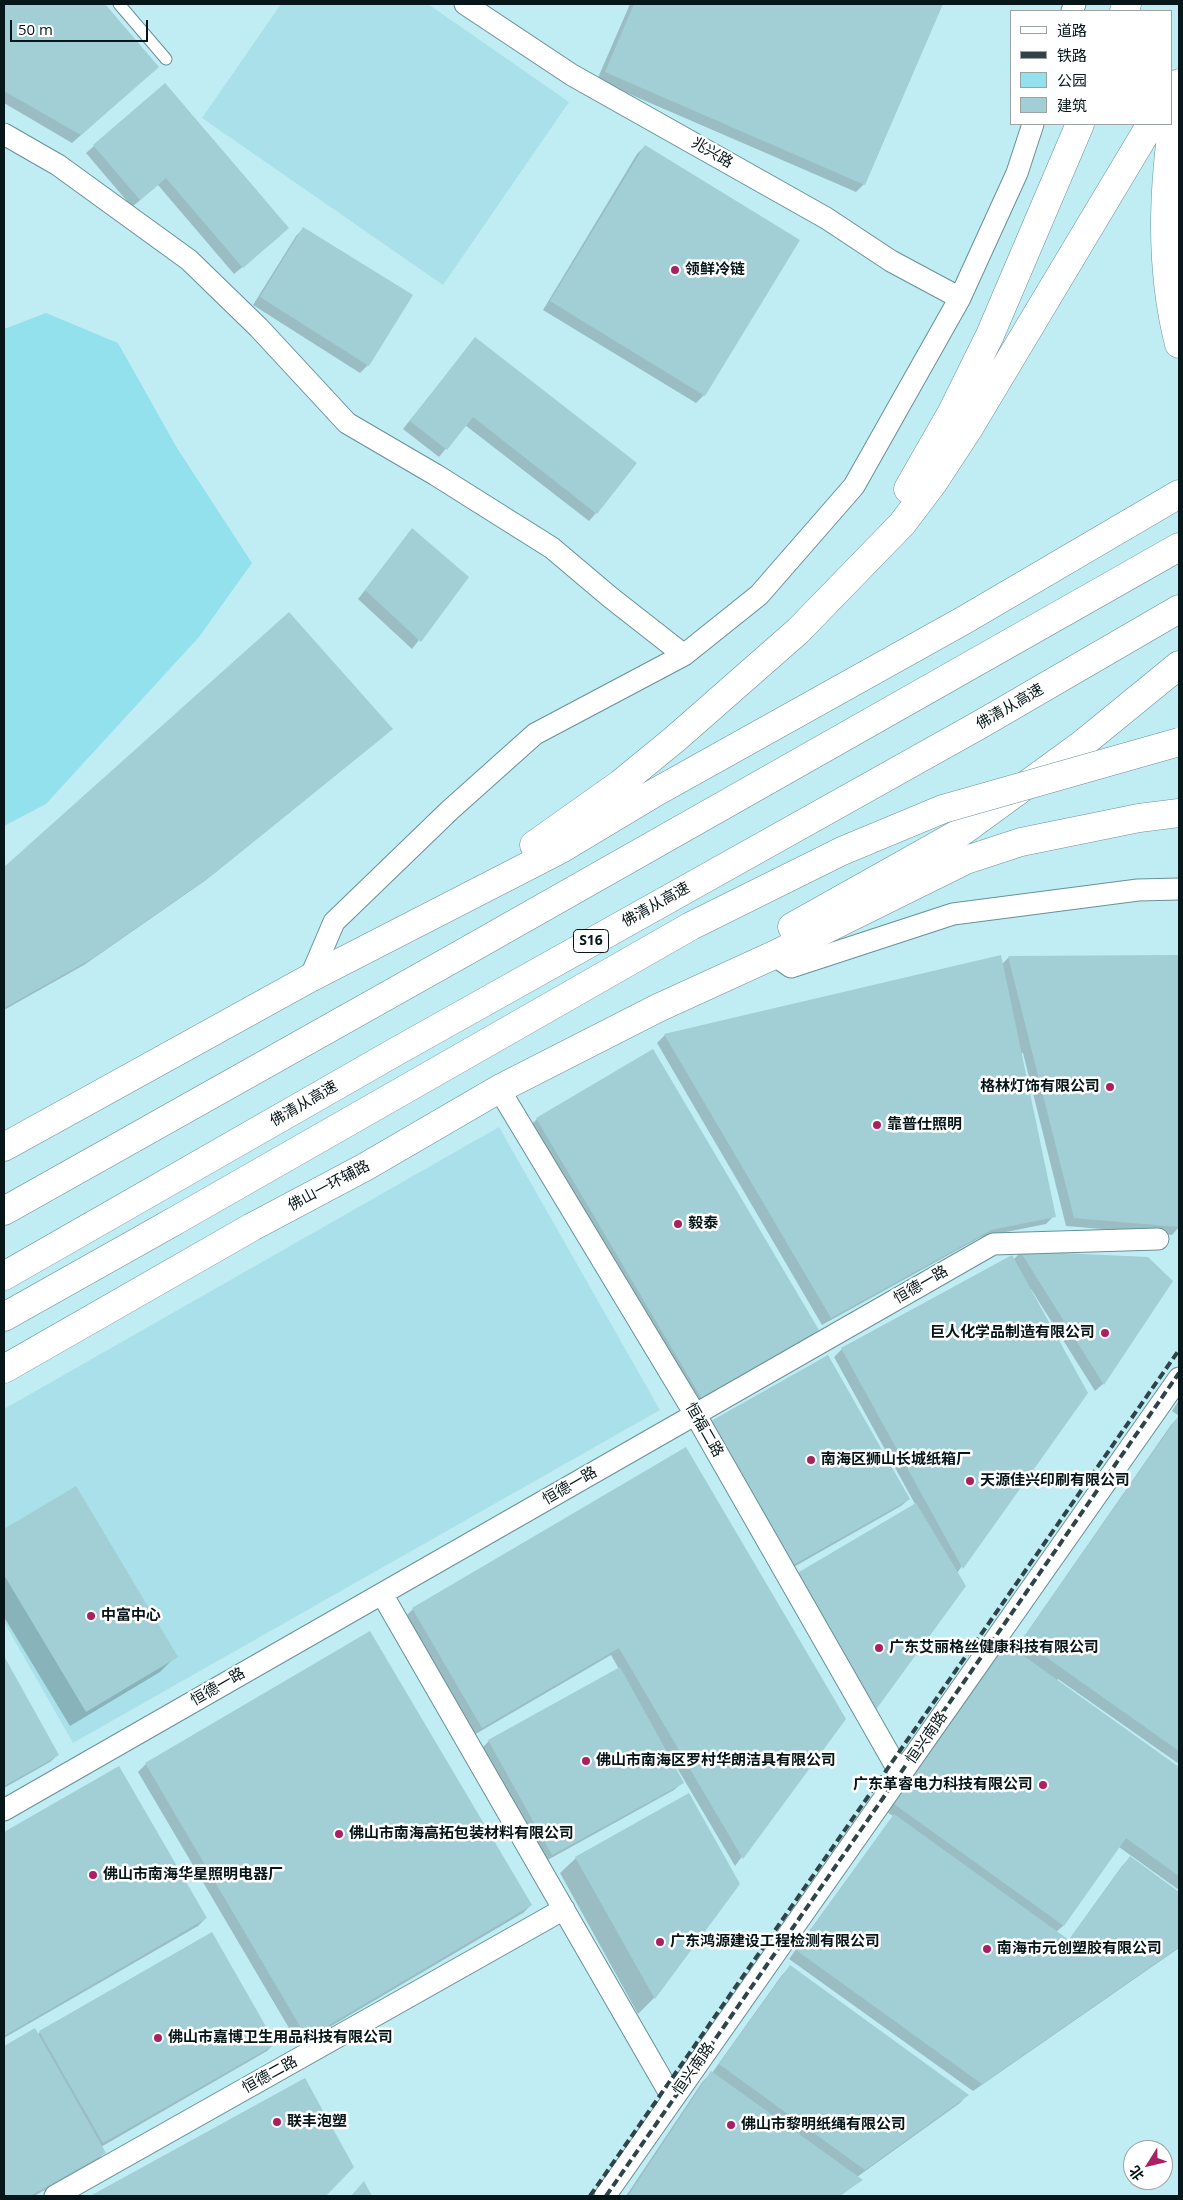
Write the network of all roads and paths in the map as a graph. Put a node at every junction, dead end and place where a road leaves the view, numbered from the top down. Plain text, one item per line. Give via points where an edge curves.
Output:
1 (119, 4) edge
2 (465, 4) edge
3 (166, 59) dead end
4 (1179, 81) edge
5 (1173, 124) edge
6 (1034, 125) edge
7 (1080, 125) edge
8 (1150, 125) edge
9 (1173, 125) edge
10 (4, 134) edge
11 (960, 298) junction
12 (1179, 344) edge
13 (1179, 494) edge
14 (1179, 547) edge
15 (828, 600) junction
16 (1179, 609) edge
17 (684, 655) junction
18 (1179, 665) edge
19 (1179, 742) edge
20 (1179, 812) edge
21 (1179, 889) edge
22 (424, 919) junction
23 (774, 955) junction
24 (310, 978) junction
25 (658, 1008) junction
26 (499, 1089) junction
27 (4, 1147) edge
28 (4, 1211) edge
29 (1158, 1239) dead end
30 (4, 1276) edge
31 (4, 1317) edge
32 (4, 1369) edge
33 (1179, 1378) edge
34 (695, 1414) junction
35 (382, 1594) junction
36 (901, 1775) junction
37 (4, 1810) edge
38 (564, 1909) junction
39 (673, 2100) junction
40 (55, 2196) edge
41 (605, 2196) edge

1 - 3 lane
2 - 11 street, 兆兴路 via 572,75 802,204 890,261
4 - 5 main road
6 - 11 street via 1017,173
7 - 15 main road via 1004,303 952,412 898,505
8 - 15 main road via 970,428 933,483 902,524
9 - 12 main road via 1165,239 1169,291
10 - 17 street via 58,165 189,260 259,328 347,423 552,548
11 - 17 street via 854,486 758,595
13 - 22 main road via 561,849
14 - 28 main road
15 - 22 main road via 798,631 676,739 620,784
16 - 30 main road, 佛清从高速 / S16
17 - 24 street via 534,734 334,922
18 - 25 main road via 1081,745 963,831 768,940
19 - 31 main road, bridge via 943,809 842,851 691,926
20 - 23 main road via 1021,842 966,860
21 - 23 street via 1138,890 953,914 791,967
22 - 24 main road
23 - 25 main road
24 - 27 main road
25 - 26 main road, 佛山一环辅路
26 - 32 main road, 佛山一环辅路
26 - 34 street, 恒福二路
29 - 34 street, 恒德一路 via 993,1244
33 - 36 street, 恒兴南路
34 - 35 street, 恒德一路
34 - 36 street, 恒福二路
35 - 37 street, 恒德一路
35 - 38 street
36 - 39 street, 恒兴南路
38 - 39 street
38 - 40 street, 恒德二路
39 - 41 street, 恒兴南路

